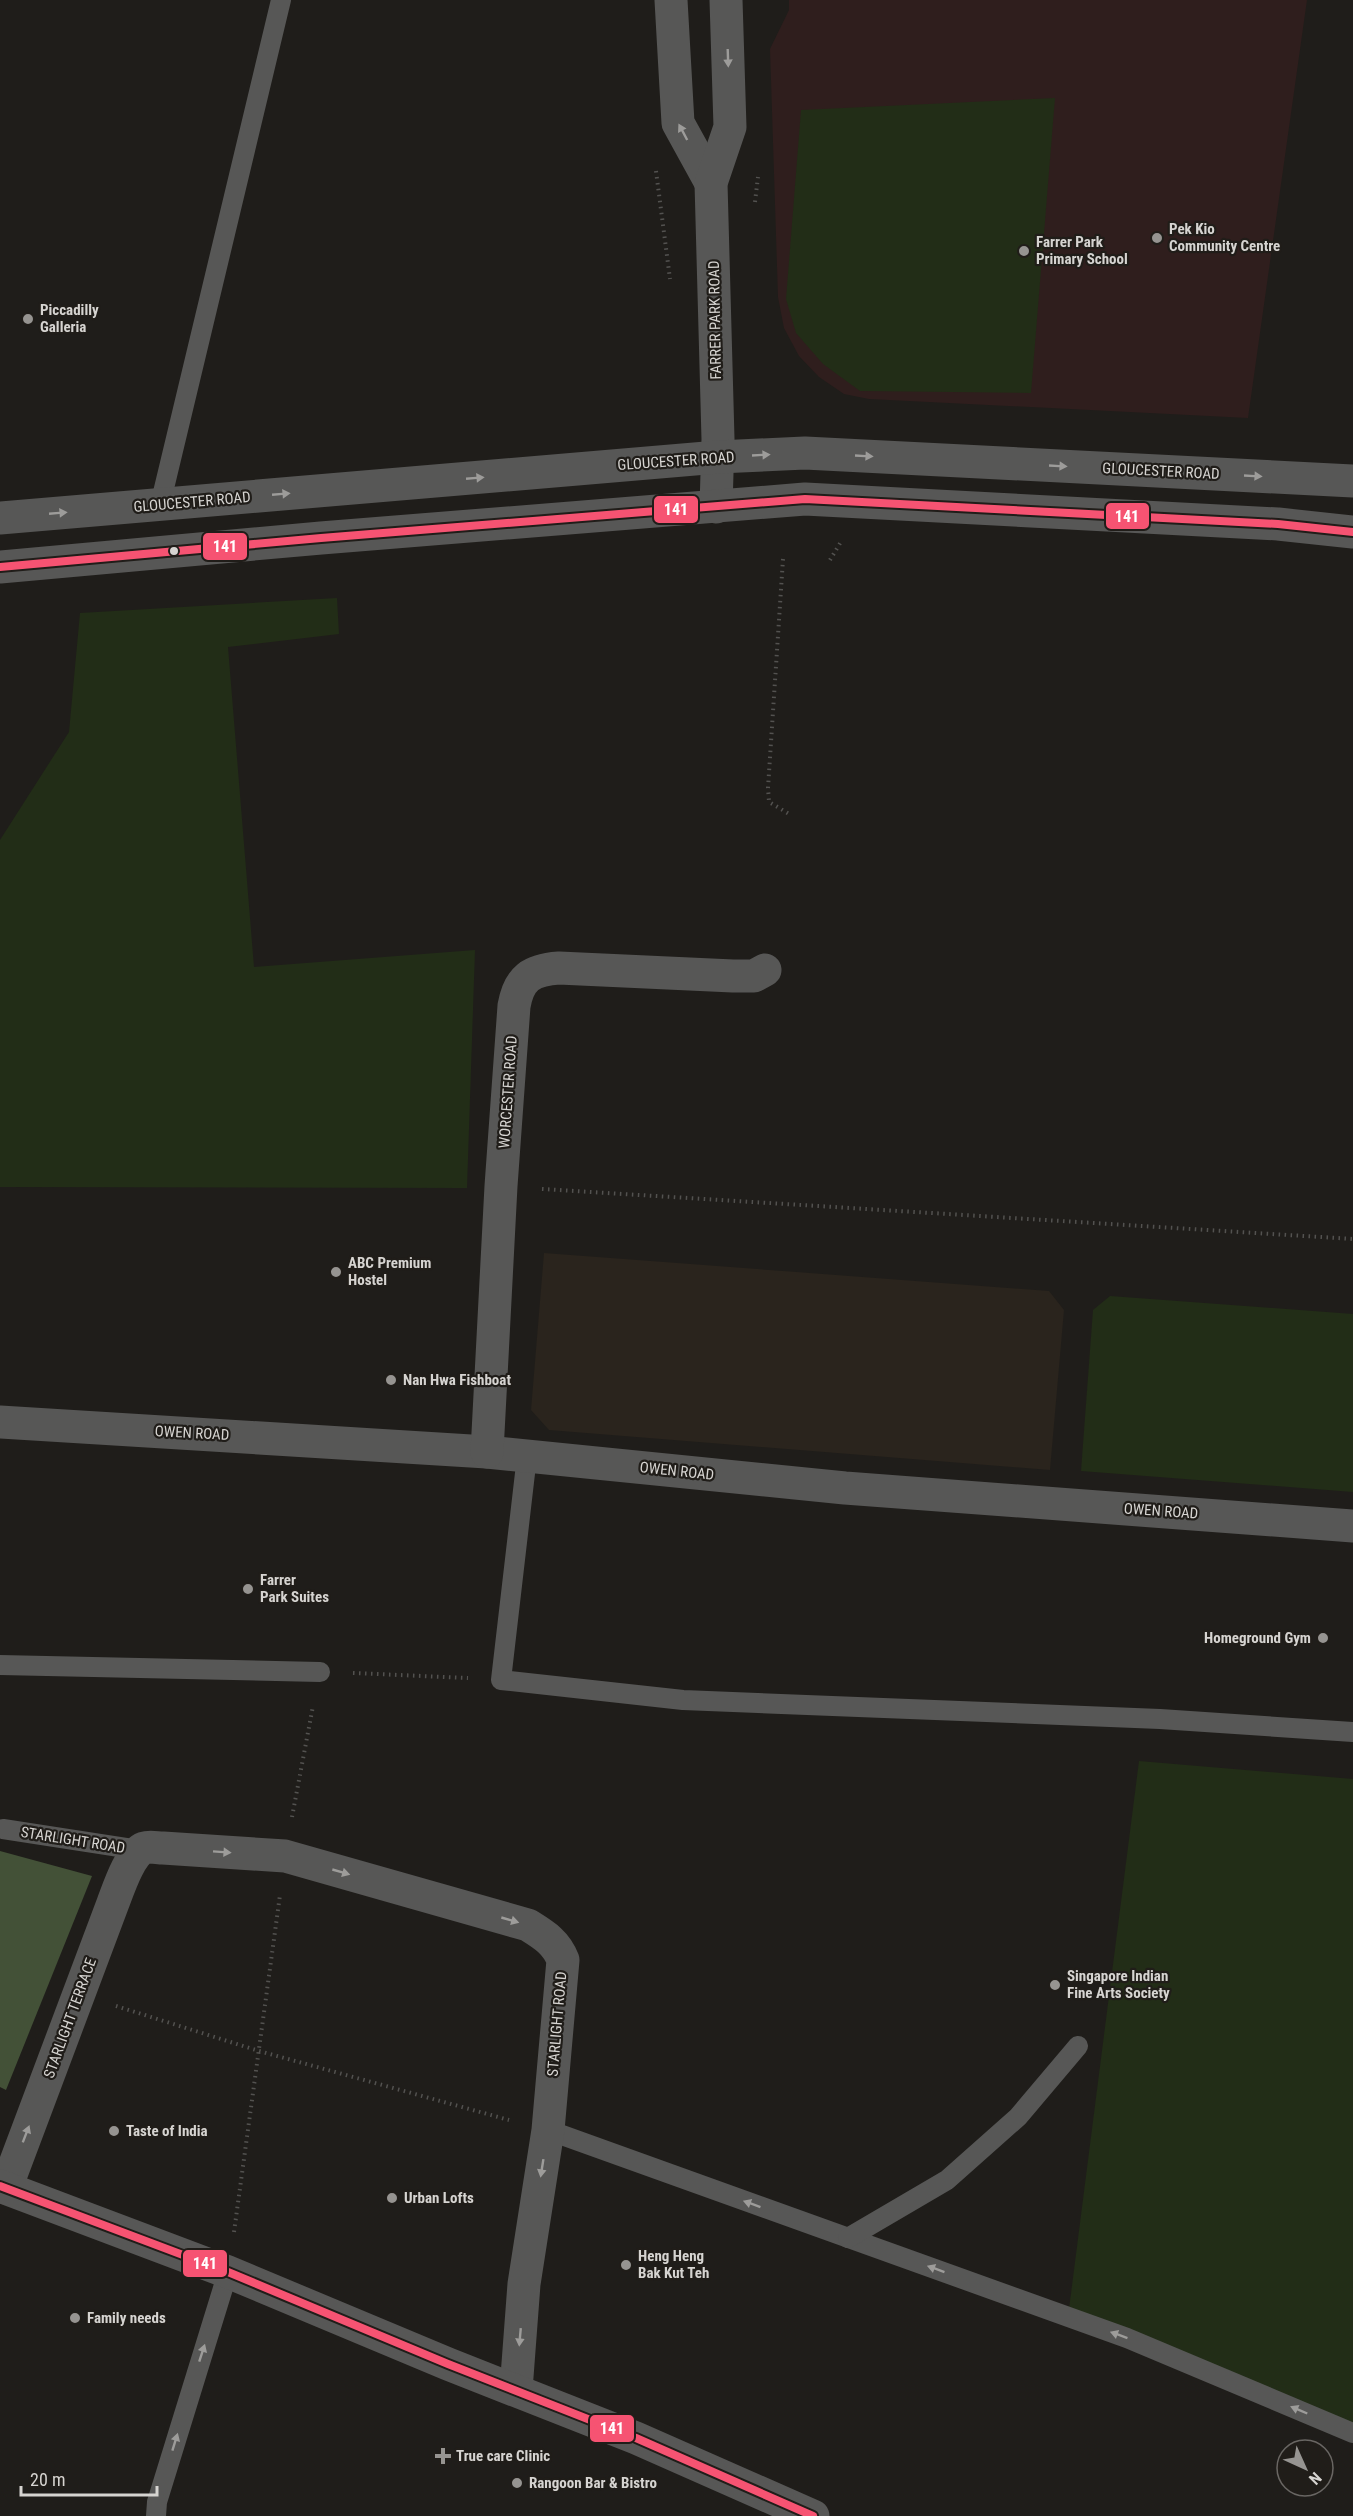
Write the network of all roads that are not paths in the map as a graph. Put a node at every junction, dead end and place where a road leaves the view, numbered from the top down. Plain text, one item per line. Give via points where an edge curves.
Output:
1 (281, 0) edge
2 (671, 0) edge
3 (726, 0) edge
4 (711, 183) junction
5 (718, 457) junction
6 (1353, 481) edge
7 (160, 505) junction
8 (716, 507) junction
9 (0, 518) edge
10 (1353, 532) edge
11 (0, 567) edge
12 (765, 970) dead end
13 (0, 1422) edge
14 (487, 1452) junction
15 (527, 1456) junction
16 (1353, 1526) edge
17 (0, 1665) edge
18 (320, 1672) road end
19 (1353, 1732) edge
20 (3, 1829) dead end
21 (139, 1850) junction
22 (1078, 2046) dead end
23 (548, 2130) junction
24 (3, 2187) edge
25 (848, 2238) junction
26 (228, 2272) junction
27 (516, 2390) junction
28 (1353, 2433) edge
29 (156, 2516) edge
30 (813, 2516) edge

1 - 7 lane
4 -> 2 street, FARRER PARK ROAD via 678,123
3 -> 4 street, FARRER PARK ROAD via 730,127
4 - 5 street, FARRER PARK ROAD
5 -> 6 street, GLOUCESTER ROAD via 805,453
7 -> 5 street, GLOUCESTER ROAD
5 - 8 street, FARRER PARK ROAD
9 -> 7 street, GLOUCESTER ROAD
8 - 10 street via 805,499 1278,524
8 - 11 street
12 - 14 street, WORCESTER ROAD via 754,976 733,976 540,969 525,978 517,990 501,1186
13 - 14 street, OWEN ROAD
14 - 15 street, OWEN ROAD
15 - 16 street, OWEN ROAD via 845,1488
15 - 19 lane via 501,1680 668,1699 1160,1719
17 - 18 lane
20 - 21 lane, STARLIGHT ROAD
21 -> 23 street, STARLIGHT ROAD via 146,1847 285,1856 528,1925 547,1937 558,1947 563,1960
24 -> 21 street, STARLIGHT TERRACE via 113,1903
22 - 25 lane via 1018,2117 946,2180
25 -> 23 lane
23 -> 27 street, STARLIGHT ROAD via 524,2284
24 - 26 street
28 -> 25 lane via 1127,2338
26 - 27 street
29 -> 26 lane via 166,2471
27 - 30 street

